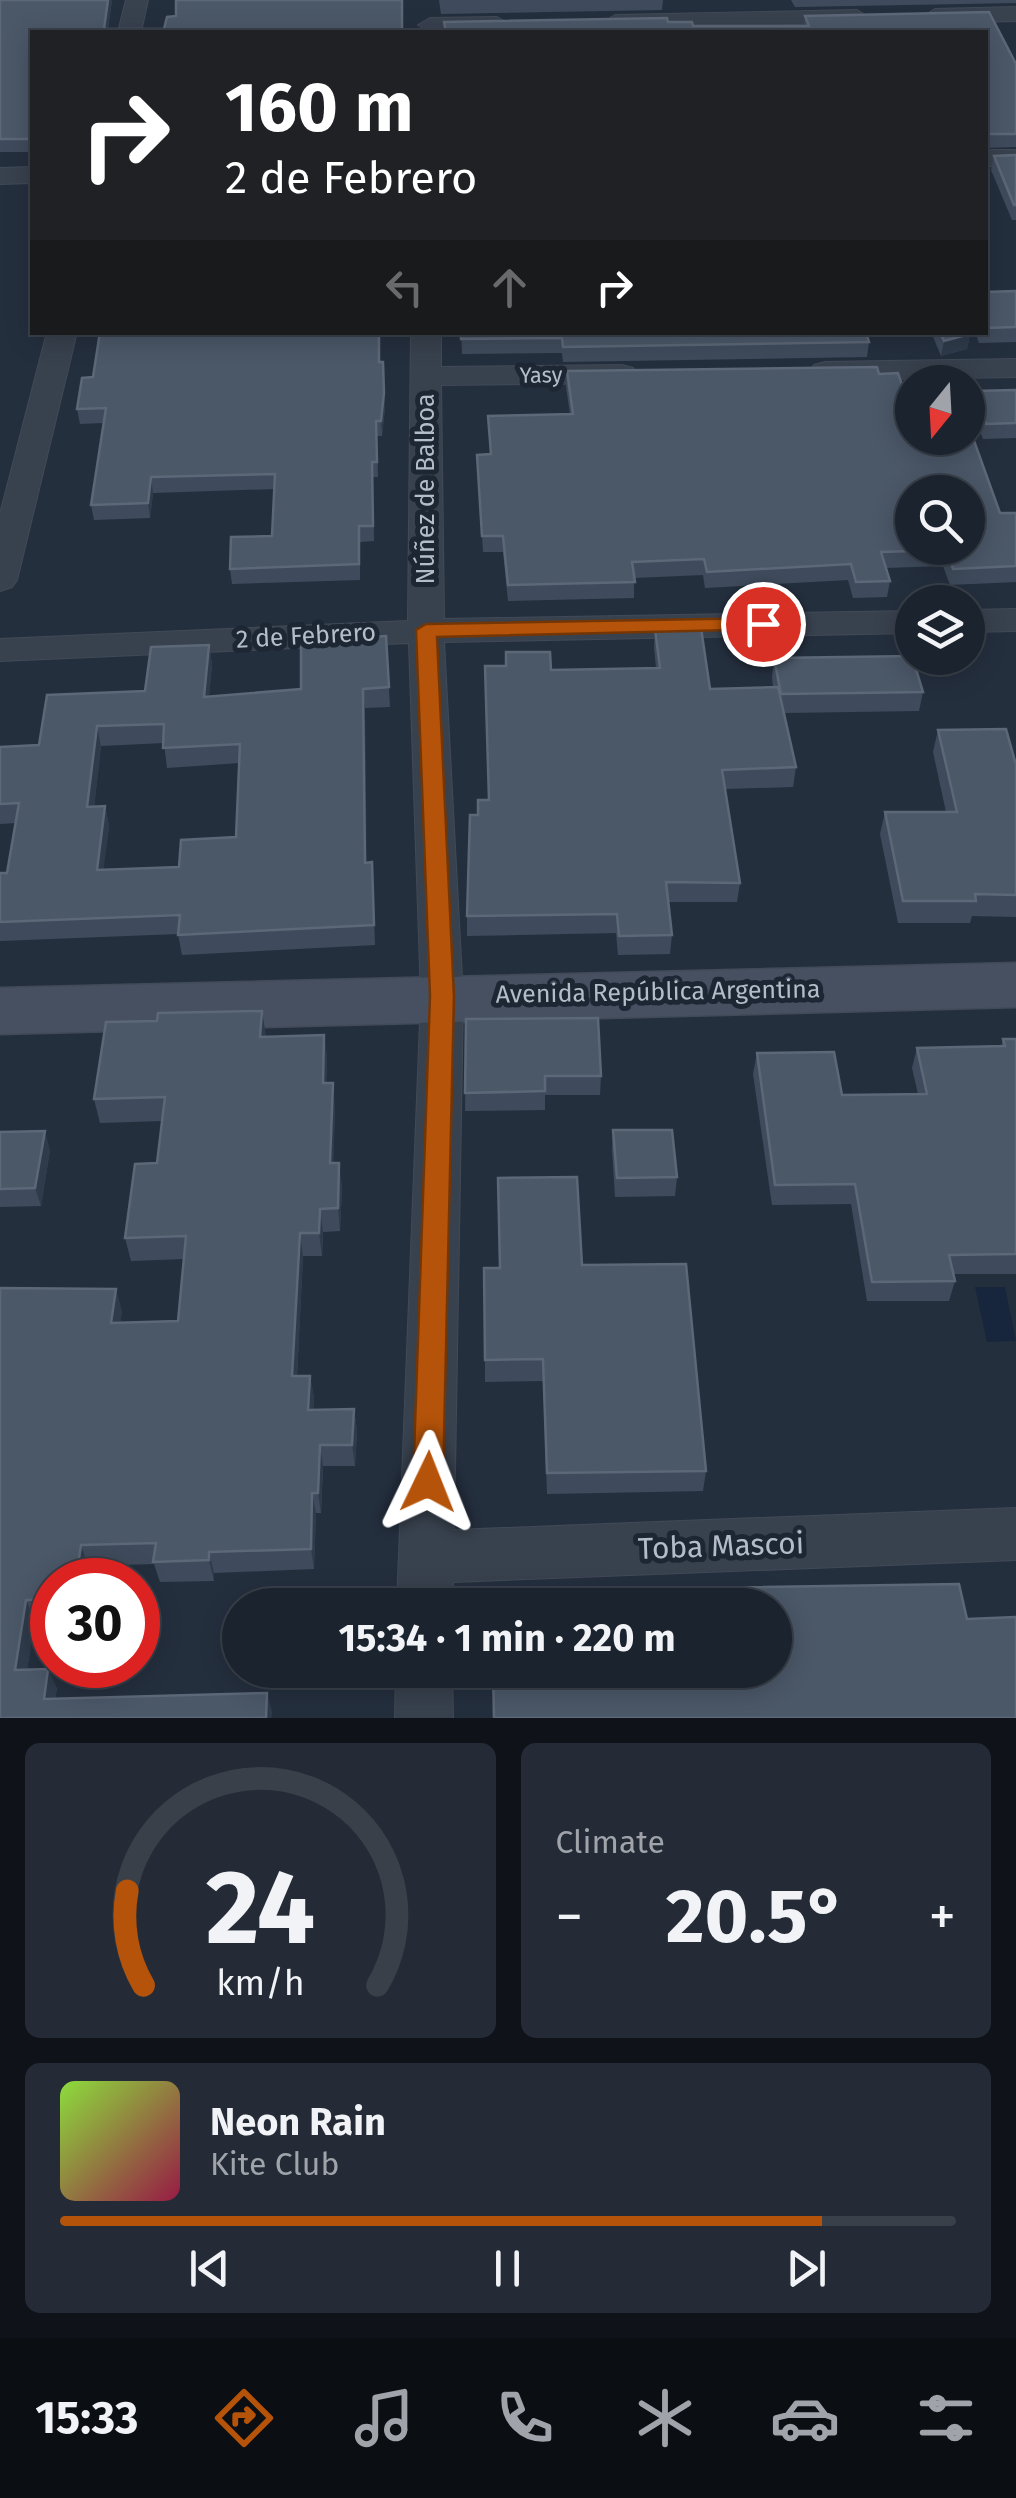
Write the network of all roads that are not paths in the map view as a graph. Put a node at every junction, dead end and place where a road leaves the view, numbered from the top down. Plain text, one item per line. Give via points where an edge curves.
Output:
1 (137, 0) edge
2 (430, 0) edge
3 (1016, 14) edge
4 (918, 16) edge
5 (879, 17) edge
6 (586, 22) edge
7 (528, 23) edge
8 (430, 29) edge
9 (130, 30) edge
10 (988, 158) edge
11 (1016, 158) edge
12 (0, 176) edge
13 (30, 176) edge
14 (61, 335) edge
15 (426, 335) edge
16 (1016, 368) edge
17 (800, 371) edge
18 (642, 373) edge
19 (426, 376) junction
20 (0, 580) edge
21 (985, 620) edge
22 (1016, 620) edge
23 (895, 622) edge
24 (426, 630) junction
25 (0, 650) edge
26 (1016, 985) edge
27 (442, 996) junction
28 (0, 1011) edge
29 (1016, 1534) edge
30 (425, 1581) edge
31 (424, 1688) edge
32 (424, 1718) edge

1 - 9 street
2 - 8 street
3 - 4 street
5 - 6 street
7 - 8 street
10 - 11 street
12 - 13 street
14 - 20 street
15 - 19 street, Núñez de Balboa
16 - 17 street
18 - 19 street, Yasy
19 - 24 street, Núñez de Balboa
21 - 22 street
23 - 24 street, 2 de Febrero
24 - 25 street, 2 de Febrero
24 - 27 street, Núñez de Balboa
26 - 27 main road, Avenida República Argentina
27 - 28 main road, Avenida República Argentina
27 - 30 street, Núñez de Balboa
29 - 30 street, Toba Mascoi
31 - 32 street

